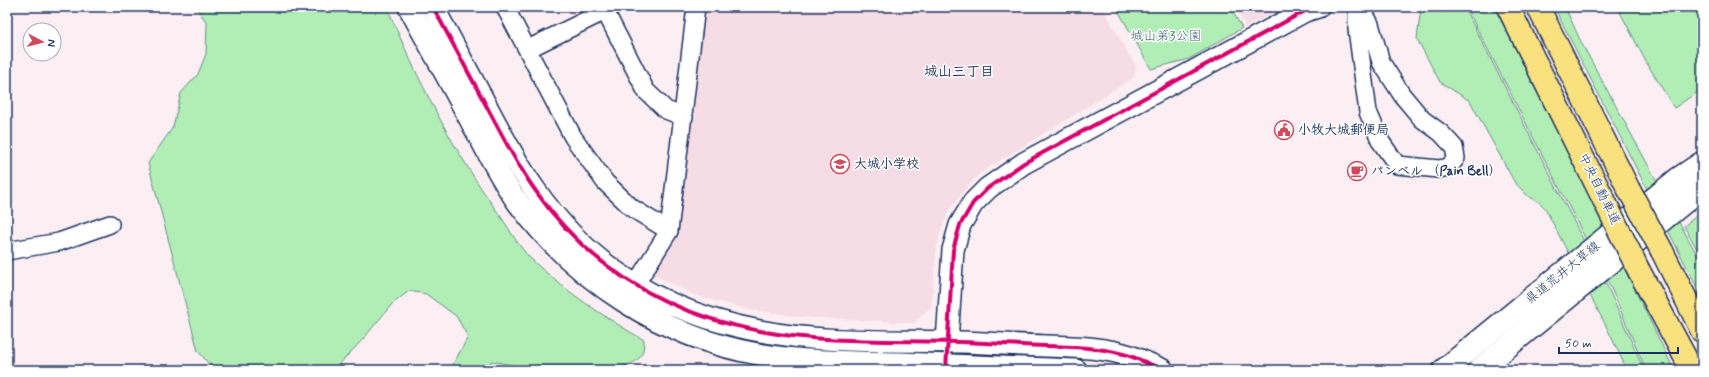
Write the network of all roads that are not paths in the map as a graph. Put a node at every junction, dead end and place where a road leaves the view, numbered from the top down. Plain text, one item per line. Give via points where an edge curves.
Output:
1 (409, 7) edge
2 (433, 7) edge
3 (505, 7) edge
4 (696, 7) edge
5 (1318, 7) edge
6 (1357, 7) edge
7 (1361, 7) edge
8 (1508, 7) edge
9 (1538, 7) edge
10 (606, 8) edge
11 (528, 49) junction
12 (684, 117) junction
13 (1702, 163) edge
14 (1702, 189) edge
15 (110, 224) dead end
16 (669, 231) junction
17 (7, 251) edge
18 (635, 285) junction
19 (1702, 331) edge
20 (947, 342) junction
21 (946, 368) edge
22 (1076, 370) edge
23 (1163, 370) edge
24 (1444, 370) edge
25 (1479, 370) edge
26 (1692, 370) edge

1 - 21 street via 500,175 518,202 538,229 576,267 604,289 630,306 670,326 736,349 781,357
2 - 18 street via 518,165 537,192 586,248
3 - 11 street
4 - 12 street
5 - 20 street via 1305,11 1024,163 988,188 974,203 960,225 953,250
6 - 7 street via 1357,29 1368,112 1381,142 1397,164 1439,169 1449,167 1456,158 1454,147 1422,119 1402,95 1381,62 1370,24
8 - 26 highway, 中央自動車道, bridge via 1639,271
9 - 19 highway, 中央自動車道, bridge
10 - 11 street
10 - 12 street via 646,91 666,110
11 - 16 street via 573,138 606,182 632,208
12 - 16 street
13 - 24 main road, 県道荒井大草線 via 1678,179
14 - 25 main road, 県道荒井大草線
15 - 17 street via 59,242
16 - 18 street
18 - 20 street via 686,311 761,331 842,341
20 - 21 street
20 - 23 street via 1106,350 1128,355
21 - 22 street

